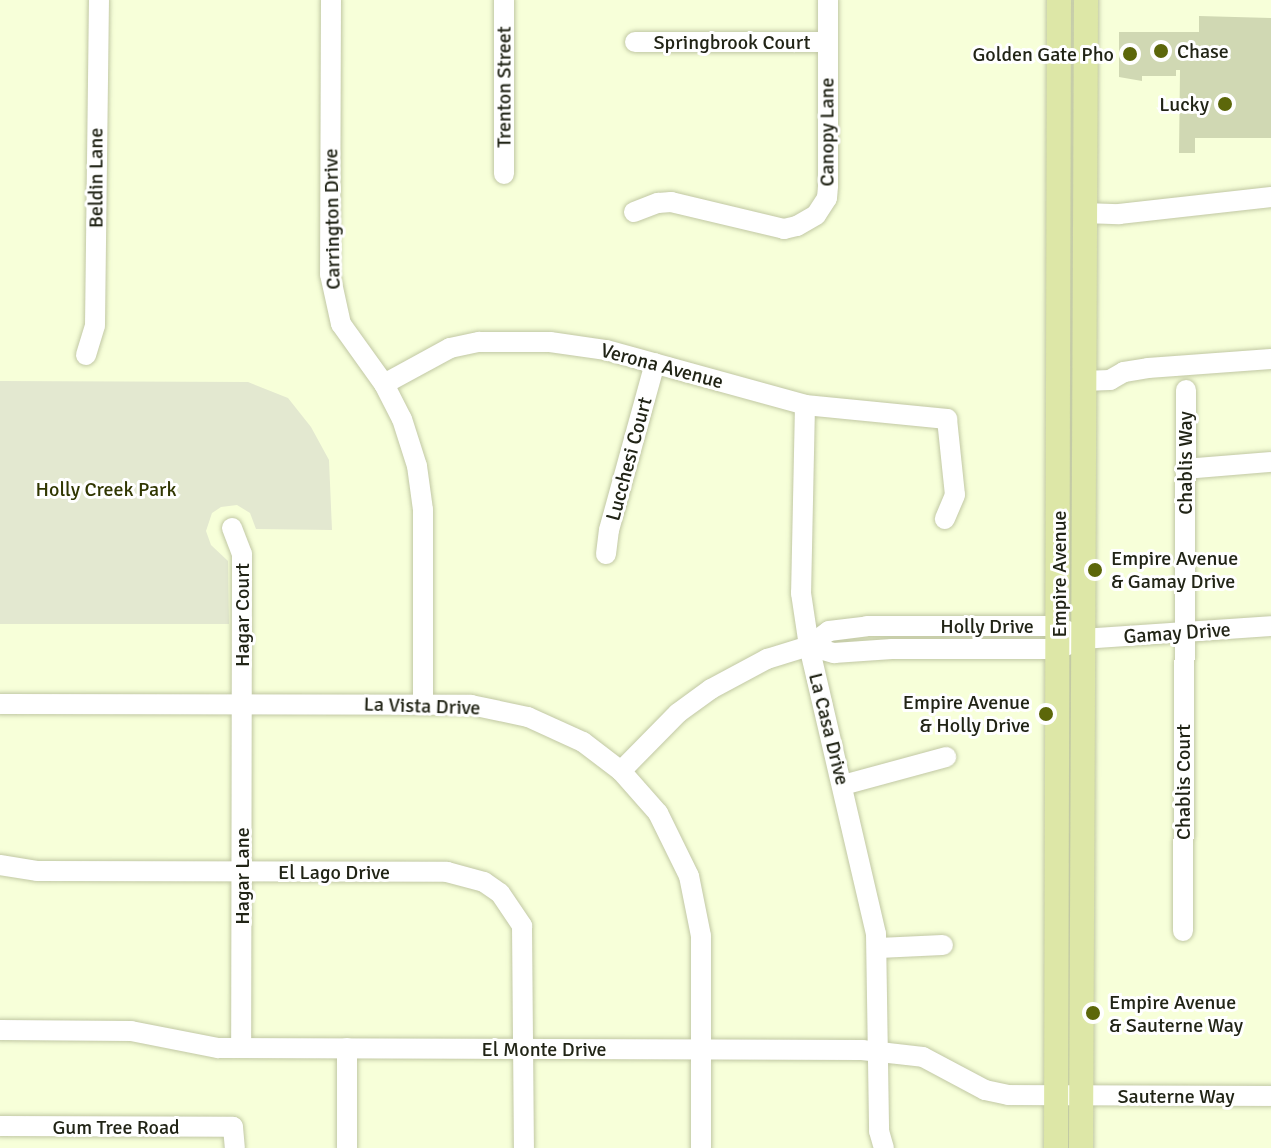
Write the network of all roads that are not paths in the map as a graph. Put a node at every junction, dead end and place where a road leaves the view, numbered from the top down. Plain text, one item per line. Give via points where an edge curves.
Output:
1 (99, 0) edge
2 (331, 0) edge
3 (504, 0) edge
4 (828, 0) edge
5 (1059, 0) edge
6 (1086, 0) edge
7 (635, 42) dead end
8 (828, 42) junction
9 (504, 174) dead end
10 (1271, 197) edge
11 (634, 212) dead end
12 (1084, 213) junction
13 (1059, 289) junction
14 (86, 355) dead end
15 (1271, 359) edge
16 (655, 363) junction
17 (1083, 374) junction
18 (384, 384) junction
19 (1186, 390) dead end
20 (805, 405) junction
21 (1271, 462) edge
22 (1185, 469) junction
23 (945, 519) dead end
24 (232, 528) dead end
25 (606, 554) dead end
26 (1271, 626) edge
27 (1184, 633) junction
28 (1058, 638) junction
29 (1082, 639) junction
30 (809, 646) junction
31 (0, 704) edge
32 (242, 704) junction
33 (423, 704) junction
34 (946, 757) dead end
35 (621, 771) junction
36 (843, 785) junction
37 (0, 865) edge
38 (242, 871) junction
39 (1183, 931) dead end
40 (943, 945) dead end
41 (878, 948) junction
42 (0, 1030) edge
43 (241, 1048) junction
44 (347, 1048) junction
45 (524, 1050) junction
46 (701, 1050) junction
47 (878, 1051) junction
48 (1068, 1096) junction
49 (1271, 1096) edge
50 (0, 1126) edge
51 (234, 1138) edge
52 (347, 1148) edge
53 (524, 1148) edge
54 (701, 1148) edge
55 (884, 1148) edge
56 (1056, 1148) edge
57 (1081, 1148) edge

1 - 14 street, Beldin Lane via 95,325
2 - 18 street, Carrington Drive via 334,303 355,348
3 - 9 street, Trenton Street
4 - 8 street, Canopy Lane
5 - 13 main road, Empire Avenue
6 - 12 main road, Empire Avenue
7 - 8 street, Springbrook Court
8 - 11 street, Canopy Lane via 828,186 816,215 784,229 671,202
10 - 12 street
12 - 17 main road, Empire Avenue
13 - 17 main road via 1068,320 1068,370
13 - 28 main road, Empire Avenue
15 - 17 street via 1124,372 1110,380
16 - 18 street, Verona Avenue via 578,345 479,342 425,359
16 - 20 street, Verona Avenue
16 - 25 street, Lucchesi Court
17 - 29 main road, Empire Avenue
18 - 33 street, Carrington Drive via 410,441 421,486
19 - 22 street, Chablis Way
20 - 23 street, Verona Avenue via 947,419 955,495
20 - 30 street, La Casa Drive via 801,593
21 - 22 street
22 - 27 street, Chablis Way
24 - 32 street, Hagar Court via 242,554
26 - 27 street, Gamay Drive
27 - 29 street, Gamay Drive
27 - 39 street, Chablis Court
28 - 29 street, Holly Drive
28 - 30 street, Holly Drive via 867,626 829,631
28 - 48 main road, Empire Avenue
29 - 48 main road, Empire Avenue
30 - 35 street, Holly Drive via 767,659 711,689 678,713
30 - 36 street, La Casa Drive
31 - 32 street, La Vista Drive
32 - 33 street, La Vista Drive
32 - 38 street, Hagar Lane
33 - 35 street, La Vista Drive via 471,705 528,717 583,742
34 - 36 street
35 - 46 street, La Vista Drive via 664,823 689,876 701,936
36 - 41 street, La Casa Drive
37 - 38 street, El Lago Drive via 37,871
38 - 43 street, Hagar Lane
38 - 45 street, El Lago Drive via 447,872 484,882 500,893 522,926
40 - 41 street
41 - 47 street, La Casa Drive
42 - 43 street, El Monte Drive via 118,1030 203,1047
43 - 44 street, El Monte Drive
44 - 45 street, El Monte Drive
44 - 52 street
45 - 46 street, El Monte Drive
45 - 53 street, El Lago Drive
46 - 47 street, El Monte Drive
46 - 54 street, La Vista Drive
47 - 48 street, El Monte Drive via 923,1057 985,1090
47 - 55 street, La Casa Drive
48 - 49 street, Sauterne Way
48 - 56 main road, Empire Avenue
48 - 57 main road, Empire Avenue
50 - 51 street, Gum Tree Road

